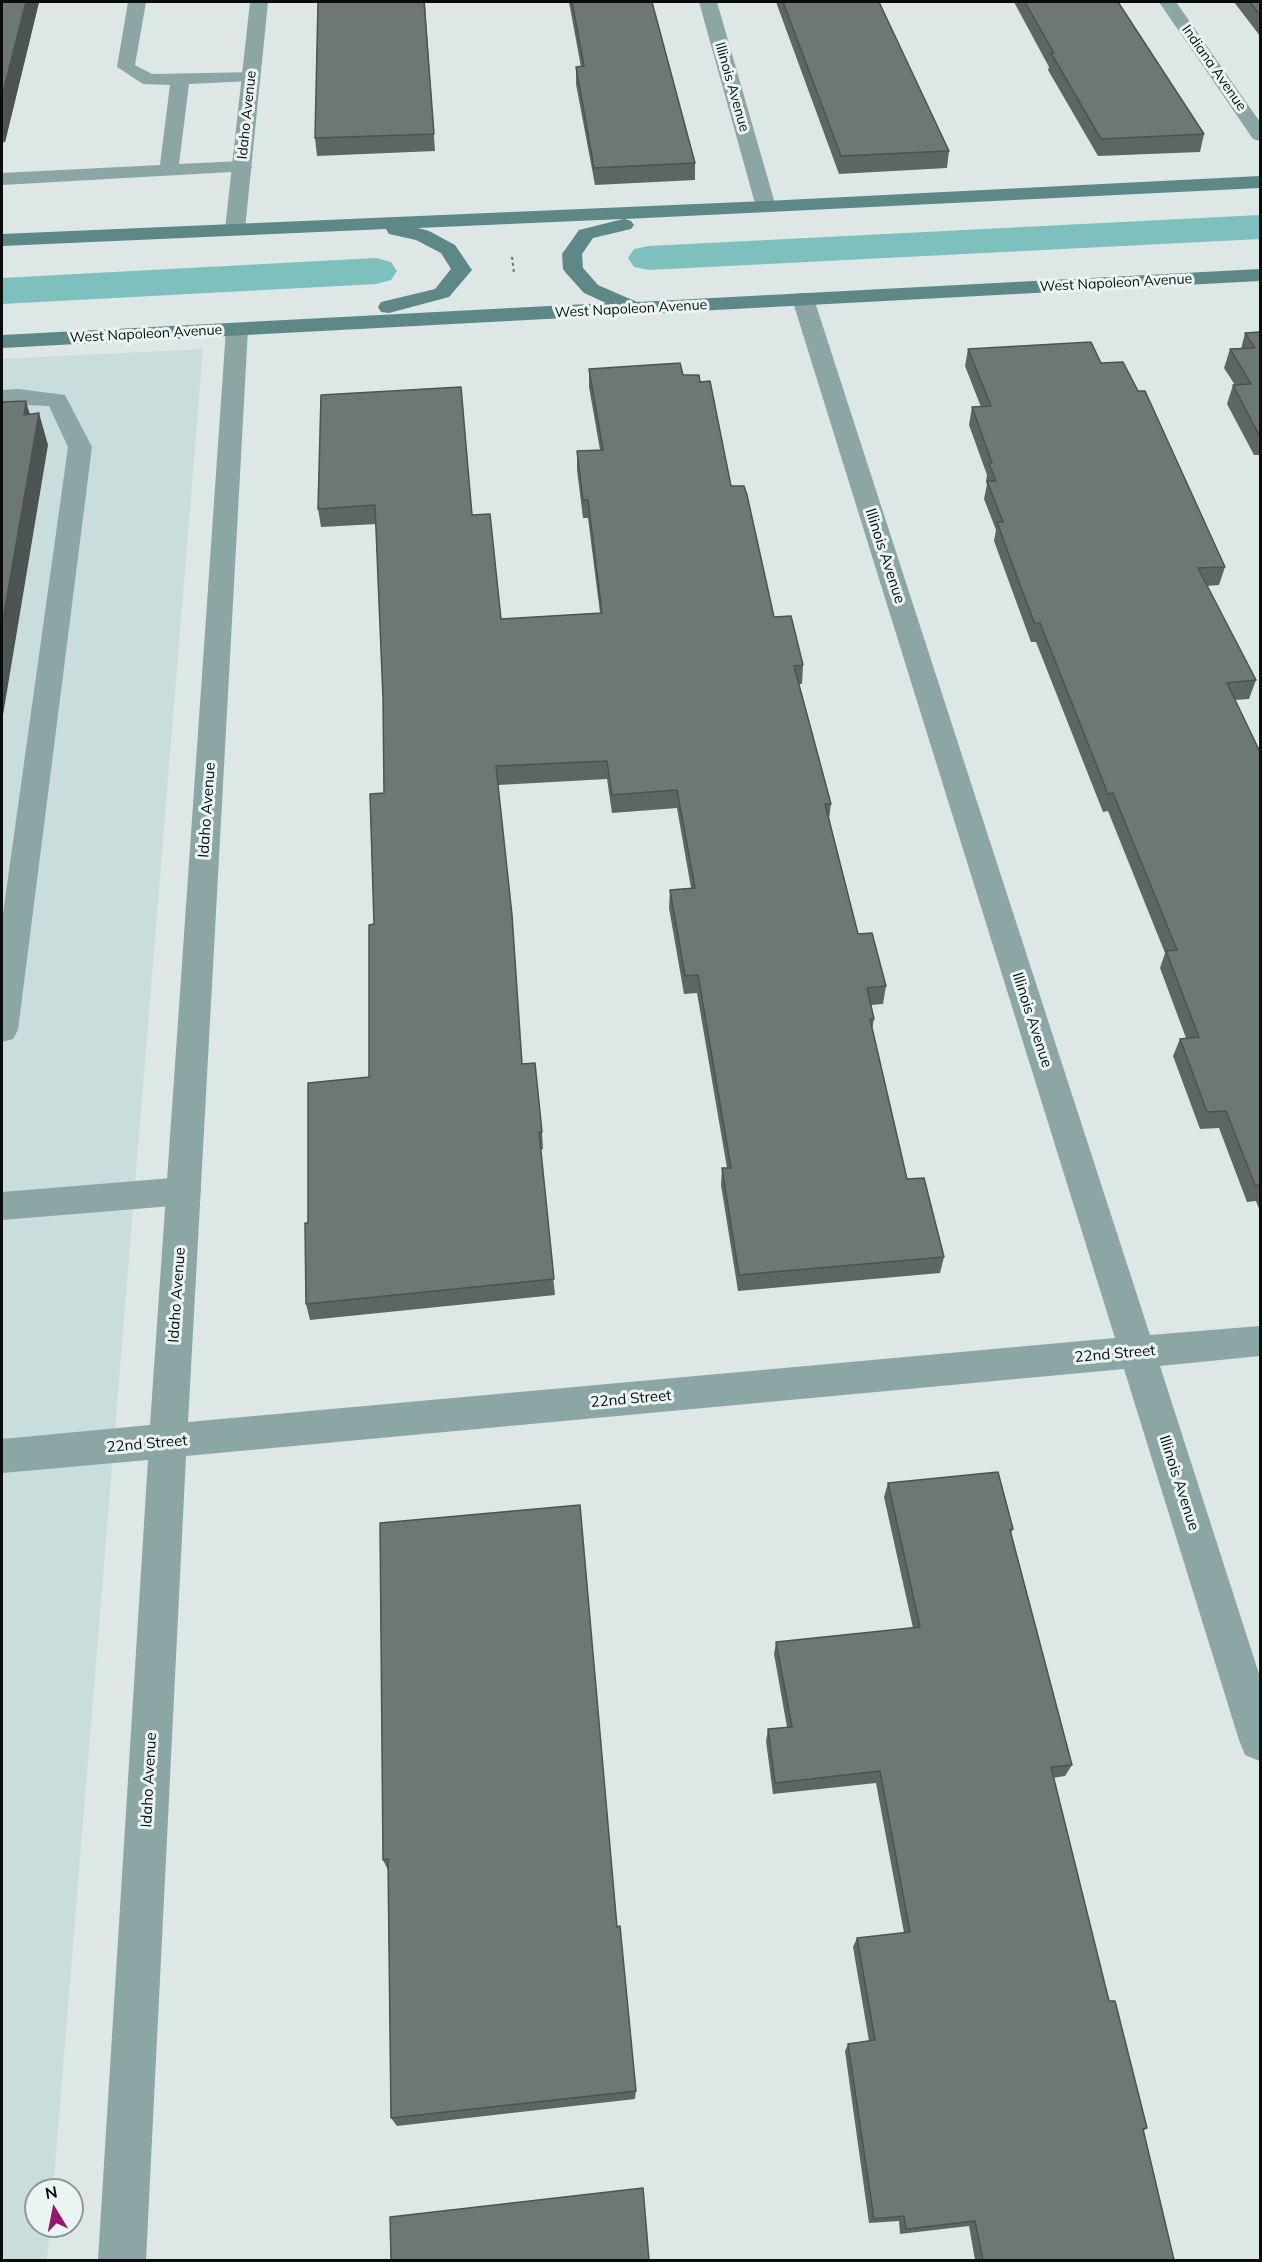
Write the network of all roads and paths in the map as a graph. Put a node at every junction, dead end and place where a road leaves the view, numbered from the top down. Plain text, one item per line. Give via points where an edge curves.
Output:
1 (137, 2) edge
2 (259, 2) edge
3 (708, 2) edge
4 (1168, 2) edge
5 (251, 76) junction
6 (180, 79) junction
7 (1260, 135) edge
8 (242, 167) junction
9 (169, 170) junction
10 (2, 179) edge
11 (1260, 182) edge
12 (766, 207) junction
13 (690, 210) junction
14 (365, 224) junction
15 (235, 229) junction
16 (2, 240) edge
17 (511, 253) dead end
18 (1260, 275) edge
19 (514, 276) dead end
20 (803, 299) junction
21 (635, 308) junction
22 (314, 325) junction
23 (237, 329) junction
24 (2, 342) edge
25 (2, 397) edge
26 (2, 1030) edge
27 (184, 1191) junction
28 (2, 1206) edge
29 (1260, 1341) edge
30 (1137, 1352) junction
31 (168, 1442) junction
32 (2, 1456) edge
33 (1260, 1740) edge
34 (122, 2260) edge

1 - 6 street via 126,67 149,80
2 - 5 street, Idaho Avenue
3 - 12 street, Illinois Avenue
4 - 7 street, Indiana Avenue
5 - 6 street
5 - 8 street, Idaho Avenue
6 - 9 street
8 - 9 street
8 - 15 street, Idaho Avenue
9 - 10 street
11 - 12 main road
12 - 13 main road
13 - 14 main road
13 - 21 main road via 586,234 572,254 573,269 591,289
14 - 15 main road
14 - 22 main road via 422,235 448,249 462,270 442,293
15 - 16 main road
17 - 19 path
18 - 20 main road, West Napoleon Avenue
20 - 21 main road, West Napoleon Avenue
20 - 30 street, Illinois Avenue
21 - 22 main road, West Napoleon Avenue
22 - 23 main road, West Napoleon Avenue
23 - 24 main road, West Napoleon Avenue
23 - 27 street, Idaho Avenue
25 - 26 street via 57,400 80,447
27 - 28 street
27 - 31 street, Idaho Avenue
29 - 30 street, 22nd Street
30 - 31 street, 22nd Street
30 - 33 street, Illinois Avenue
31 - 32 street, 22nd Street
31 - 34 street, Idaho Avenue

